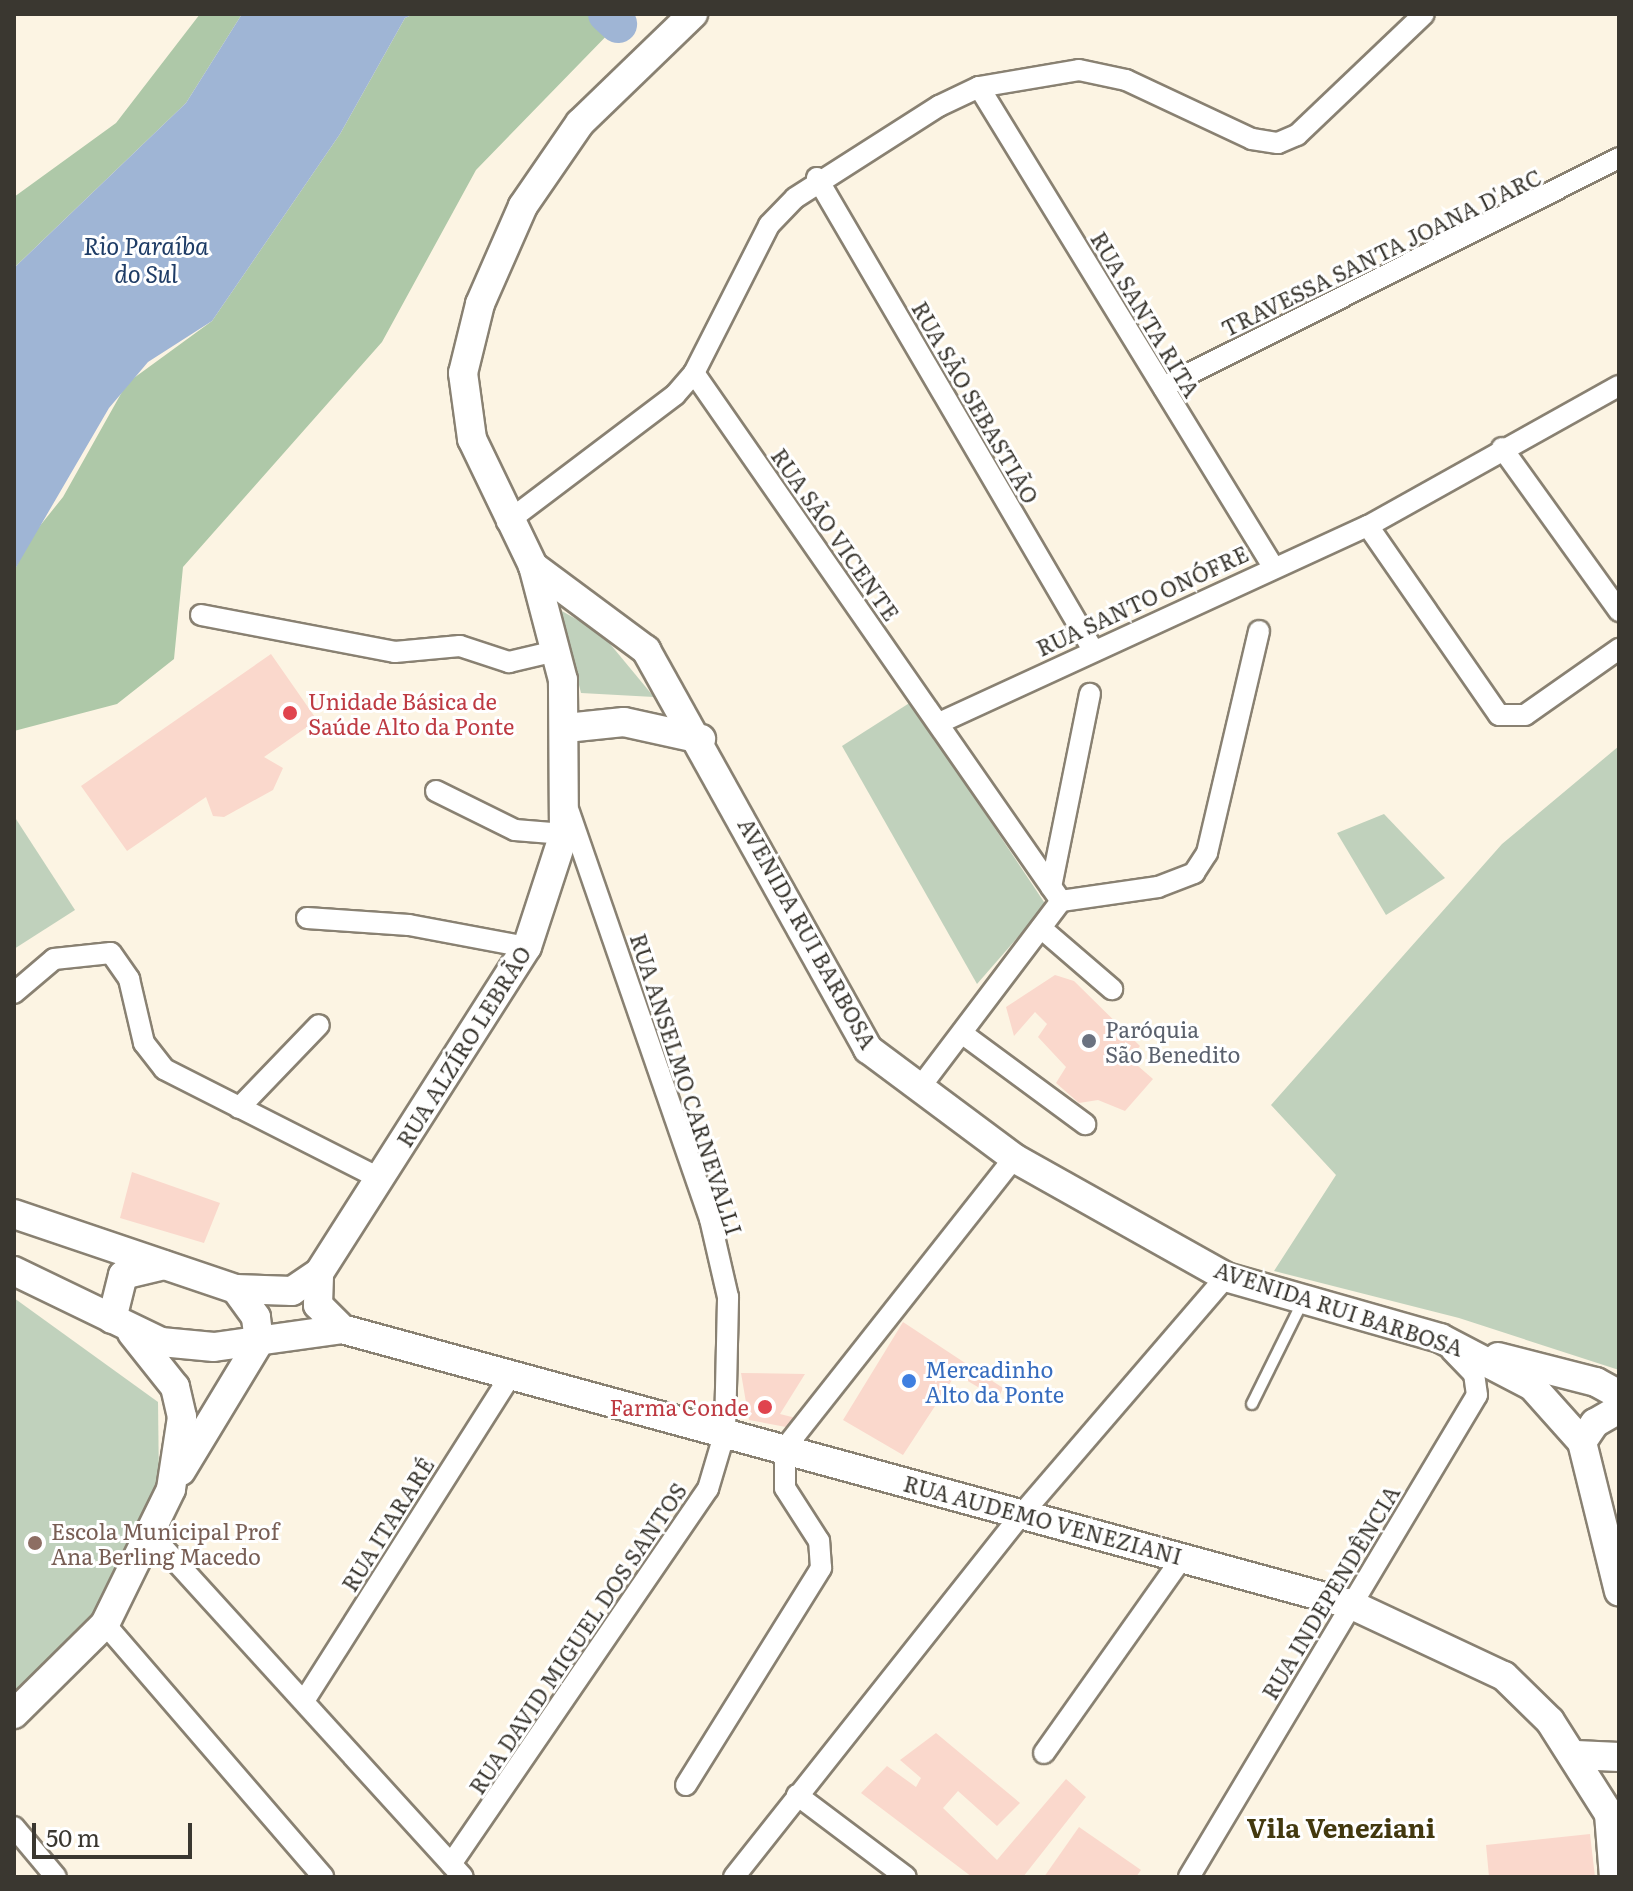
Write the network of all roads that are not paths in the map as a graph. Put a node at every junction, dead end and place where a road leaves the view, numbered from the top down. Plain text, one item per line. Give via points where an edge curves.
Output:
1 (693, 14) edge
2 (1424, 14) edge
3 (979, 87) junction
4 (1619, 158) edge
5 (817, 178) junction
6 (694, 373) junction
7 (1619, 386) edge
8 (1163, 387) junction
9 (1502, 448) junction
10 (507, 522) junction
11 (1368, 526) junction
12 (1272, 565) junction
13 (533, 566) junction
14 (1619, 611) edge
15 (201, 615) dead end
16 (1259, 631) dead end
17 (1619, 649) edge
18 (1093, 650) junction
19 (556, 651) junction
20 (1090, 694) dead end
21 (939, 723) junction
22 (566, 728) junction
23 (701, 739) junction
24 (436, 791) dead end
25 (567, 805) junction
26 (564, 834) junction
27 (1056, 894) junction
28 (307, 918) dead end
29 (1041, 928) junction
30 (527, 947) junction
31 (1112, 989) dead end
32 (14, 993) edge
33 (319, 1025) dead end
34 (963, 1034) junction
35 (918, 1090) junction
36 (239, 1108) junction
37 (1085, 1124) dead end
38 (1014, 1158) junction
39 (379, 1178) junction
40 (14, 1214) edge
41 (164, 1265) junction
42 (14, 1271) edge
43 (319, 1273) junction
44 (1226, 1277) junction
45 (236, 1289) junction
46 (1302, 1301) junction
47 (119, 1323) junction
48 (342, 1329) junction
49 (1440, 1338) junction
50 (259, 1342) junction
51 (1474, 1351) junction
52 (512, 1373) junction
53 (1619, 1395) edge
54 (1252, 1404) dead end
55 (1619, 1409) edge
56 (725, 1432) junction
57 (1582, 1442) junction
58 (785, 1448) junction
59 (171, 1489) junction
60 (1022, 1514) junction
61 (149, 1532) junction
62 (1182, 1558) junction
63 (1619, 1591) edge
64 (1350, 1604) junction
65 (105, 1624) junction
66 (304, 1701) junction
67 (14, 1714) edge
68 (1044, 1753) dead end
69 (1576, 1755) junction
70 (1619, 1757) edge
71 (686, 1785) dead end
72 (797, 1795) junction
73 (14, 1827) edge
74 (457, 1871) edge
75 (56, 1877) edge
76 (323, 1877) edge
77 (734, 1877) edge
78 (906, 1877) edge
79 (1189, 1877) edge
80 (1614, 1877) edge

1 - 10 main road, AVENIDA RUI BARBOSA via 580,123 523,206 480,304 463,373 472,439
2 - 3 street via 1297,135 1278,143 1252,139 1126,80 1079,70
3 - 5 street
3 - 8 street, RUA SANTA RITA
4 - 8 street, TRAVESSA SANTA JOANA D'ARC
5 - 6 street via 769,225
5 - 18 street, RUA SÃO SEBASTIÃO
6 - 10 street
6 - 21 street, RUA SÃO VICENTE
7 - 9 street, RUA SANTO ONÓFRE
8 - 12 street, RUA SANTA RITA
9 - 11 street, RUA SANTO ONÓFRE
9 - 14 street
10 - 13 main road, AVENIDA RUI BARBOSA
11 - 12 street, RUA SANTO ONÓFRE
11 - 17 street via 1508,719 1525,715
12 - 18 street, RUA SANTO ONÓFRE
13 - 19 main road, RUA ALZÍRO LEBRÃO
13 - 23 main road, AVENIDA RUI BARBOSA via 646,650
15 - 19 street via 395,652 460,646 509,662
16 - 27 street via 1207,853 1194,873 1158,887
18 - 21 street, RUA SANTO ONÓFRE
19 - 22 main road, RUA ALZÍRO LEBRÃO
20 - 27 street
21 - 27 street, RUA SÃO VICENTE
22 - 23 main road via 624,722
22 - 25 main road, RUA ALZÍRO LEBRÃO
23 - 35 main road, AVENIDA RUI BARBOSA via 868,1049
24 - 26 street via 515,830
25 - 26 main road, RUA ALZÍRO LEBRÃO
25 - 56 street, RUA ANSELMO CARNEVALLI via 710,1219 728,1297
26 - 30 main road, RUA ALZÍRO LEBRÃO
27 - 29 street
28 - 30 street via 409,925
29 - 31 street
29 - 34 street
30 - 39 main road, RUA ALZÍRO LEBRÃO
32 - 36 street via 54,959 111,953 129,979 144,1043 164,1069
33 - 36 street
34 - 35 street
34 - 37 street
35 - 38 main road, AVENIDA RUI BARBOSA
36 - 39 street
38 - 44 main road, AVENIDA RUI BARBOSA
38 - 58 street
39 - 43 main road, RUA ALZÍRO LEBRÃO
40 - 41 main road
41 - 45 main road
41 - 47 main road via 123,1275
42 - 47 main road, RUA AUDEMO VENEZIANI
43 - 45 main road via 292,1291
43 - 48 main road via 318,1305
44 - 46 main road, AVENIDA RUI BARBOSA
44 - 60 street
45 - 50 main road via 256,1317
46 - 49 main road, AVENIDA RUI BARBOSA
46 - 54 lane
47 - 50 main road, RUA AUDEMO VENEZIANI via 185,1346
47 - 59 main road via 175,1387 182,1417
48 - 50 main road, RUA AUDEMO VENEZIANI
48 - 52 main road, RUA AUDEMO VENEZIANI
49 - 51 main road, AVENIDA RUI BARBOSA
49 - 64 street, RUA INDEPENDÊNCIA via 1474,1374 1477,1395
50 - 59 main road
51 - 53 main road via 1596,1382
51 - 57 main road, AVENIDA RUI BARBOSA via 1532,1386
52 - 56 main road, RUA AUDEMO VENEZIANI
52 - 66 street, RUA ITARARÉ
55 - 57 main road via 1595,1423
56 - 58 main road, RUA AUDEMO VENEZIANI
56 - 74 street, RUA DAVID MIGUEL DOS SANTOS via 708,1489
57 - 63 main road, AVENIDA RUI BARBOSA
58 - 60 main road, RUA AUDEMO VENEZIANI
58 - 71 street via 785,1488 819,1541 821,1568
59 - 61 main road
60 - 62 main road, RUA AUDEMO VENEZIANI
60 - 72 street
61 - 65 main road
61 - 66 street
62 - 64 main road, RUA AUDEMO VENEZIANI
62 - 68 street
64 - 69 main road, RUA AUDEMO VENEZIANI via 1504,1676
64 - 79 street, RUA INDEPENDÊNCIA
65 - 67 main road
65 - 76 street
66 - 74 street
69 - 70 main road
69 - 80 main road, RUA AUDEMO VENEZIANI via 1609,1814
72 - 77 street
72 - 78 street
73 - 75 street

